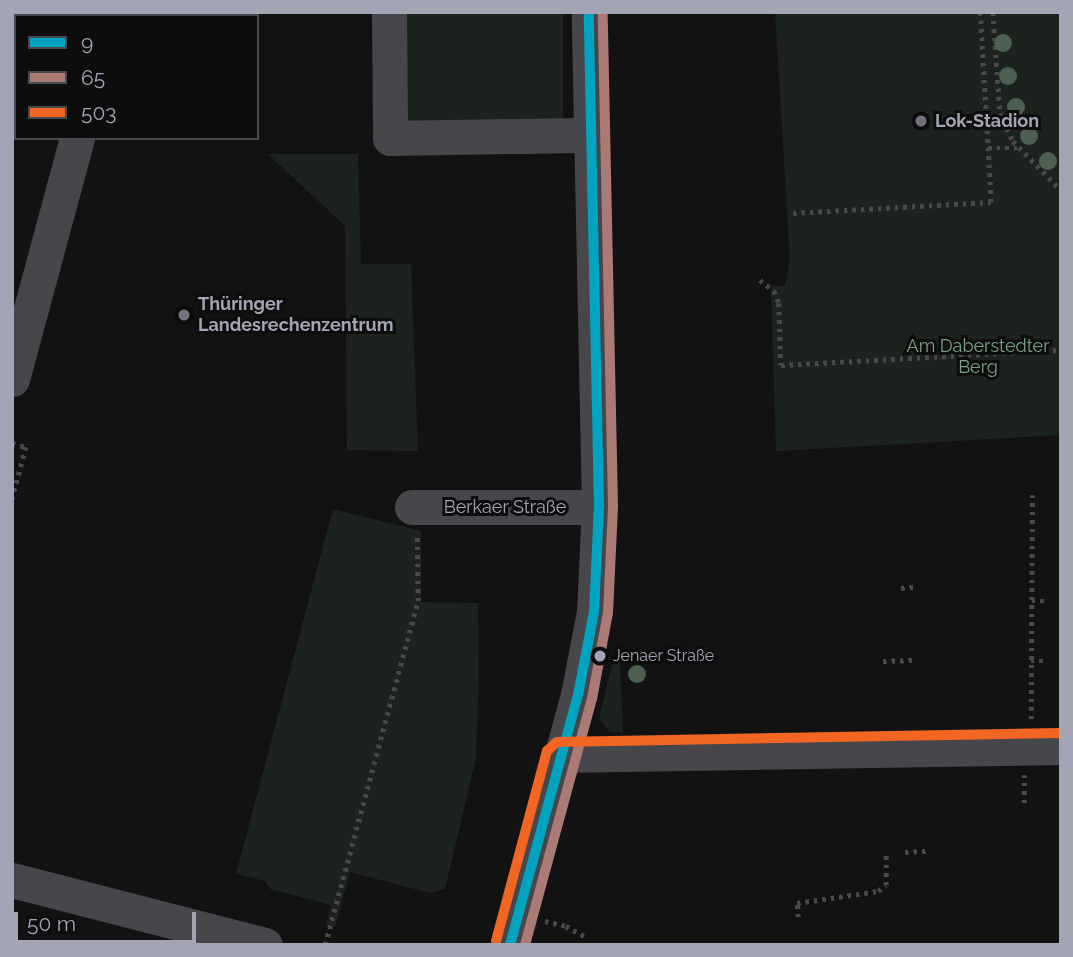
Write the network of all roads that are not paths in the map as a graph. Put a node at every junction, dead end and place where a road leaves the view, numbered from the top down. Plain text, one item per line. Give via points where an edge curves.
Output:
1 (389, 12) edge
2 (589, 12) edge
3 (592, 135) junction
4 (76, 140) edge
5 (12, 379) edge
6 (414, 507) road end
7 (599, 507) junction
8 (1046, 748) edge
9 (561, 755) junction
10 (12, 880) edge
11 (514, 929) edge
12 (250, 943) edge

1 - 3 street via 390,138
2 - 3 street
3 - 7 street
4 - 5 street
6 - 7 street, Berkaer Straße
7 - 9 street via 587,654
8 - 9 street
9 - 11 street
10 - 12 street

